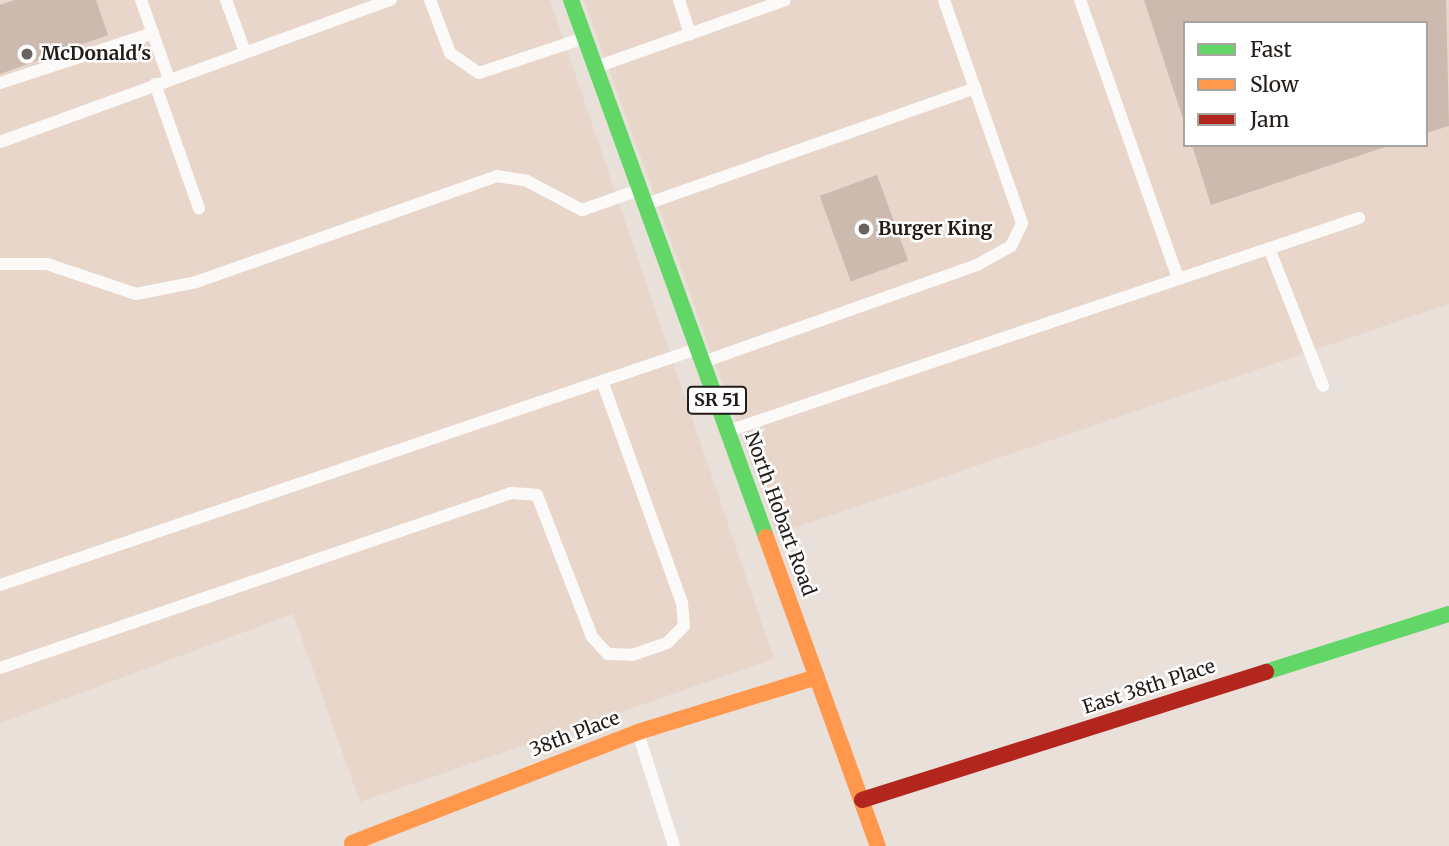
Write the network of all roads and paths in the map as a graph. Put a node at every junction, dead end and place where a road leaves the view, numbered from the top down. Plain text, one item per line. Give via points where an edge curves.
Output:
1 (141, 0) edge
2 (226, 0) edge
3 (391, 0) edge
4 (430, 0) edge
5 (571, 0) edge
6 (679, 0) edge
7 (785, 0) edge
8 (944, 0) edge
9 (1080, 0) edge
10 (153, 33) junction
11 (690, 34) junction
12 (585, 38) junction
13 (245, 52) junction
14 (596, 67) junction
15 (169, 79) junction
16 (0, 83) edge
17 (155, 84) junction
18 (975, 88) junction
19 (0, 142) edge
20 (643, 197) junction
21 (199, 208) dead end
22 (1359, 218) dead end
23 (1269, 248) junction
24 (0, 264) edge
25 (1177, 276) junction
26 (700, 355) junction
27 (602, 382) junction
28 (1323, 386) dead end
29 (728, 431) junction
30 (0, 585) edge
31 (1449, 614) edge
32 (0, 668) edge
33 (817, 677) junction
34 (638, 732) junction
35 (862, 800) junction
36 (352, 844) dead end
37 (674, 846) edge
38 (878, 846) edge

1 - 10 lane
2 - 13 lane
3 - 13 lane
4 - 12 lane via 450,53 479,73
5 - 12 street, North Hobart Road / SR 51
6 - 11 lane
7 - 11 lane
8 - 18 lane
9 - 25 lane
10 - 15 lane
10 - 16 lane
11 - 14 lane
12 - 14 street, North Hobart Road / SR 51
13 - 15 lane
14 - 20 street, North Hobart Road / SR 51
15 - 17 lane
17 - 19 lane
17 - 21 lane
18 - 20 lane
18 - 26 lane via 1022,223 1011,246 977,265
20 - 24 lane via 582,210 527,181 497,176 196,282 136,294 47,264
20 - 26 street, North Hobart Road / SR 51
22 - 23 lane
23 - 25 lane
23 - 28 lane
25 - 29 lane
26 - 27 lane
26 - 29 street, North Hobart Road / SR 51
27 - 30 lane
27 - 32 lane via 682,603 684,626 667,643 632,655 608,654 592,637 537,495 511,493
29 - 33 street, North Hobart Road / SR 51
31 - 35 street, East 38th Place
33 - 34 street, 38th Place
33 - 35 street, North Hobart Road / SR 51
34 - 36 street, 38th Place
34 - 37 lane
35 - 38 street, North Hobart Road / SR 51

